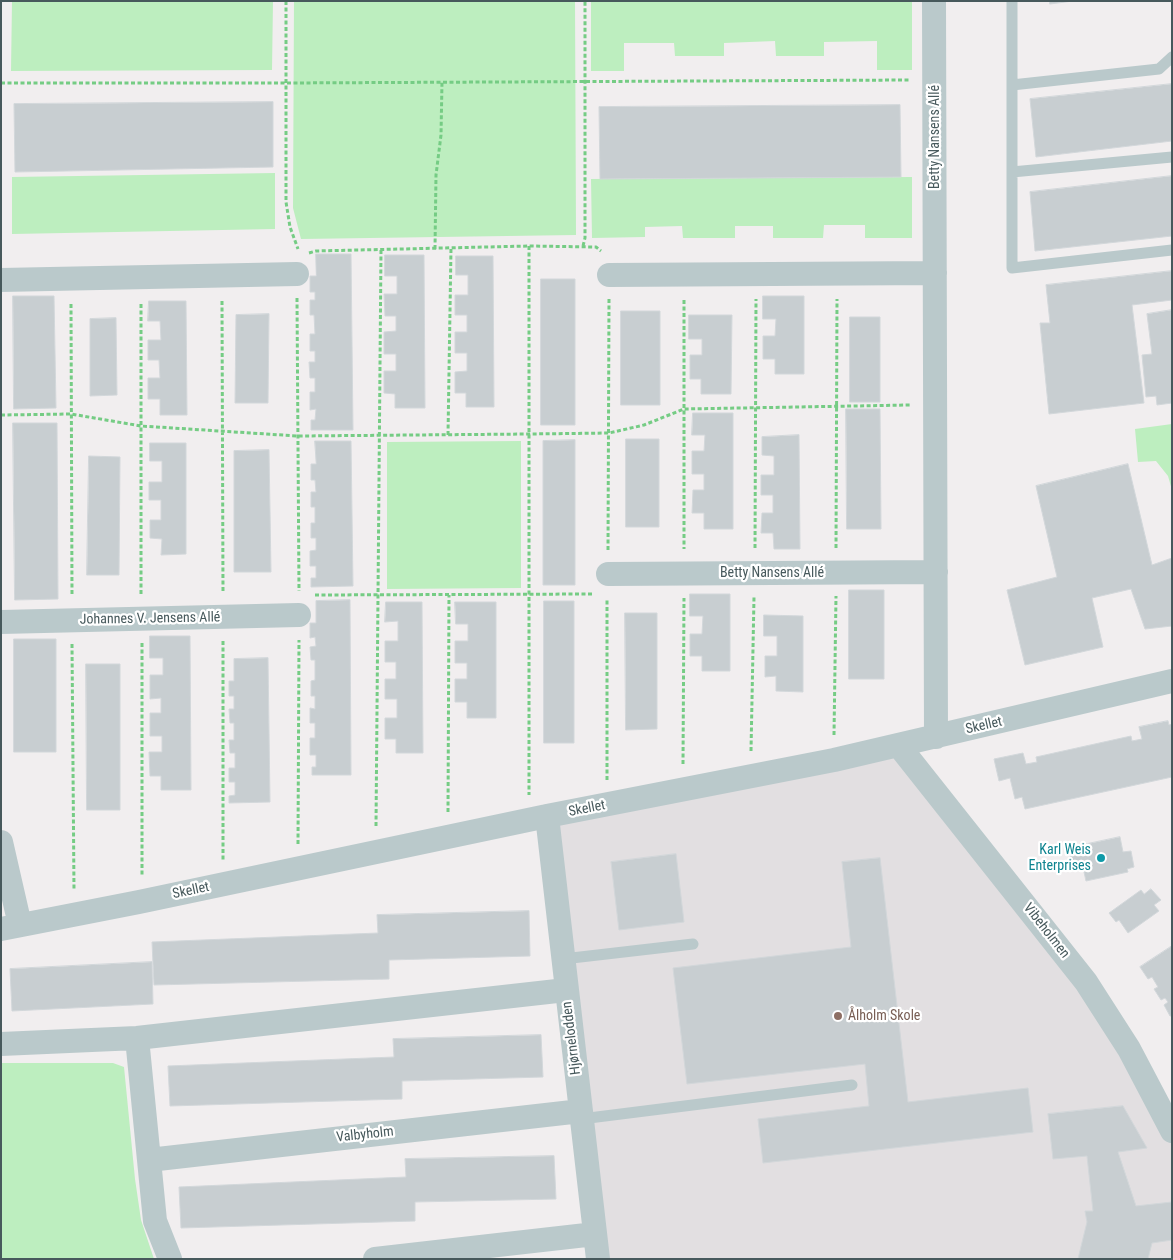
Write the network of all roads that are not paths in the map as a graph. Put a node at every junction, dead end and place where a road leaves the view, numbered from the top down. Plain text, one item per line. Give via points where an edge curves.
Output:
1 (934, 1) edge
2 (1012, 1) edge
3 (1172, 57) edge
4 (1012, 85) junction
5 (1172, 157) edge
6 (1012, 172) junction
7 (1172, 250) edge
8 (298, 265) road end
9 (935, 273) junction
10 (609, 275) road end
11 (1, 280) edge
12 (936, 572) junction
13 (608, 584) road end
14 (299, 605) road end
15 (1, 622) edge
16 (1172, 682) edge
17 (936, 737) junction
18 (899, 746) junction
19 (538, 818) junction
20 (1, 842) edge
21 (11, 927) edge
22 (693, 944) dead end
23 (563, 959) junction
24 (566, 990) junction
25 (137, 1038) junction
26 (1, 1044) edge
27 (852, 1085) dead end
28 (581, 1115) junction
29 (1172, 1131) edge
30 (149, 1160) junction
31 (595, 1234) junction
32 (170, 1259) edge
33 (374, 1259) edge
34 (598, 1259) edge

1 - 9 street, Betty Nansens Allé
2 - 4 lane
3 - 4 lane via 1159,69
4 - 6 lane
5 - 6 lane
6 - 7 lane via 1012,268
8 - 11 street via 222,275
9 - 10 street
9 - 12 street, Betty Nansens Allé
12 - 13 street, Betty Nansens Allé via 684,573
12 - 17 street, Betty Nansens Allé
14 - 15 street, Johannes V. Jensens Allé via 222,617
16 - 17 street, Skellet
17 - 18 street, Skellet
18 - 19 street, Skellet
18 - 29 street, Vibeholmen via 1086,982 1129,1050
19 - 21 street, Skellet
19 - 23 street, Hjørnelodden
20 - 21 street
22 - 23 lane
23 - 24 street, Hjørnelodden
24 - 25 street
24 - 28 street, Hjørnelodden
25 - 26 street
25 - 30 street
27 - 28 lane
28 - 30 street, Valbyholm
28 - 31 street, Hjørnelodden
30 - 32 street via 155,1221
31 - 33 street
31 - 34 street, Hjørnelodden

